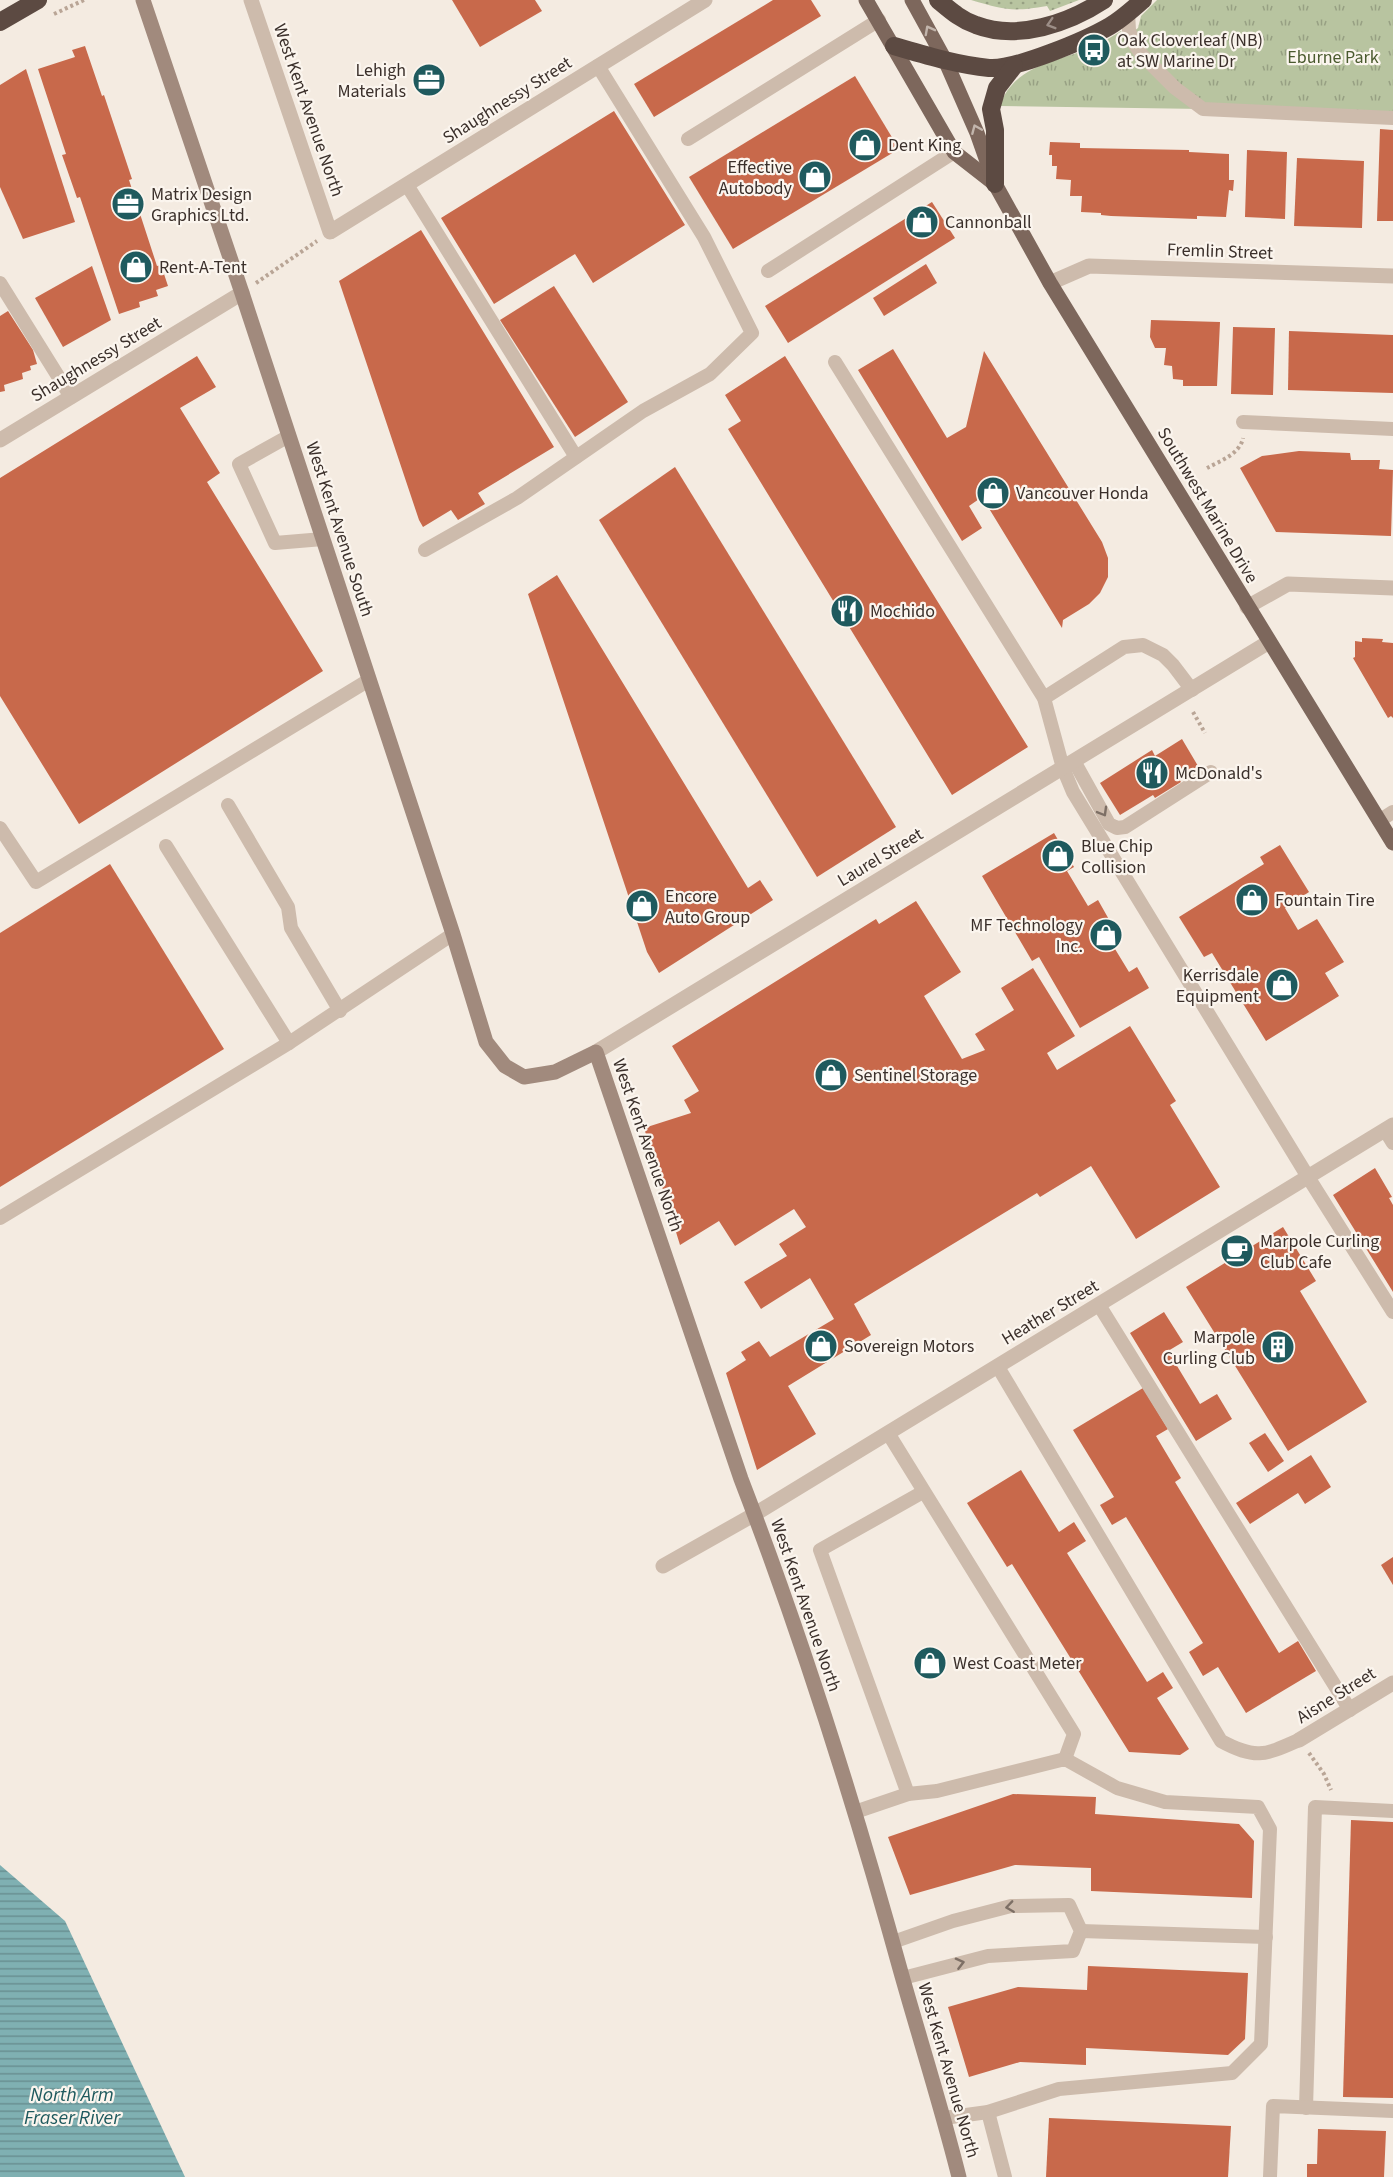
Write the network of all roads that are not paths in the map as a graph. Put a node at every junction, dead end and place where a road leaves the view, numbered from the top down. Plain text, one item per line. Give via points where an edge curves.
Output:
1 (38, 0) edge
2 (143, 0) edge
3 (251, 0) edge
4 (705, 0) edge
5 (866, 0) edge
6 (912, 0) edge
7 (938, 0) edge
8 (1104, 0) edge
9 (1143, 0) edge
10 (1128, 13) junction
11 (879, 20) junction
12 (0, 22) edge
13 (894, 46) junction
14 (945, 60) junction
15 (598, 66) junction
16 (1014, 66) junction
17 (1393, 118) edge
18 (688, 139) dead end
19 (954, 152) junction
20 (995, 184) junction
21 (406, 185) junction
22 (330, 232) joint
23 (768, 271) dead end
24 (1393, 276) edge
25 (0, 283) edge
26 (1050, 283) junction
27 (242, 293) junction
28 (835, 362) dead end
29 (71, 397) junction
30 (1243, 422) dead end
31 (1393, 429) edge
32 (289, 436) junction
33 (0, 440) edge
34 (576, 457) junction
35 (323, 538) junction
36 (425, 550) dead end
37 (1393, 588) edge
38 (1247, 607) junction
39 (1269, 642) junction
40 (369, 680) junction
41 (1192, 690) junction
42 (1044, 698) junction
43 (1068, 765) junction
44 (1211, 772) dead end
45 (228, 805) dead end
46 (1393, 812) edge
47 (1379, 821) junction
48 (0, 828) edge
49 (1393, 843) edge
50 (166, 846) dead end
51 (453, 934) junction
52 (340, 1011) junction
53 (289, 1043) junction
54 (596, 1052) junction
55 (505, 1066) joint
56 (1390, 1133) edge
57 (1308, 1177) junction
58 (0, 1218) edge
59 (1099, 1305) junction
60 (1393, 1312) edge
61 (998, 1367) junction
62 (888, 1433) junction
63 (923, 1492) junction
64 (755, 1514) junction
65 (663, 1566) dead end
66 (1393, 1683) edge
67 (1350, 1710) junction
68 (1299, 1740) joint
69 (1065, 1759) junction
70 (909, 1794) junction
71 (1393, 1810) edge
72 (855, 1812) junction
73 (1081, 1931) junction
74 (1266, 1937) junction
75 (893, 1942) junction
76 (903, 1978) junction
77 (1306, 2108) junction
78 (1393, 2111) edge
79 (988, 2112) junction
80 (944, 2118) junction
81 (959, 2177) edge
82 (1005, 2177) edge
83 (1270, 2177) edge

1 - 12 highway
2 - 27 street, West Kent Avenue South
3 - 22 street, West Kent Avenue North
4 - 15 street, Shaughnessy Street
5 - 11 main road, Southwest Marine Drive
14 -> 6 main road, Southwest Marine Drive
8 -> 7 highway via 1081,14 1019,31 988,29 965,20
9 - 10 highway
10 - 16 highway via 1094,35
10 - 17 lane via 1129,30 1142,55 1203,109
11 - 13 main road, Southwest Marine Drive
11 - 18 lane
13 - 14 highway
13 - 19 main road, Southwest Marine Drive
14 - 16 highway via 990,68
20 -> 14 main road, Southwest Marine Drive
15 - 21 street, Shaughnessy Street
15 - 34 lane via 704,237 752,333 710,374 643,411
16 - 20 highway via 997,88 991,109
19 - 20 main road, Southwest Marine Drive
19 - 23 lane
20 - 26 main road, Southwest Marine Drive
21 - 22 street, Shaughnessy Street
21 - 34 lane
24 - 26 street, Fremlin Street via 1089,267
25 - 29 lane
26 - 38 main road, Southwest Marine Drive
27 - 29 street, Shaughnessy Street
27 - 32 street, West Kent Avenue South
28 - 42 lane
29 - 33 street, Shaughnessy Street
30 - 31 lane
32 - 35 street, West Kent Avenue South
32 - 35 lane via 239,464 275,543
34 - 36 lane via 517,498
35 - 40 street, West Kent Avenue South
37 - 38 street via 1288,584
38 - 39 main road, Southwest Marine Drive
39 - 41 street, Laurel Street
39 - 47 main road, Southwest Marine Drive
40 - 48 lane via 36,882
40 - 51 street, West Kent Avenue South
41 - 42 lane via 1163,655 1143,645 1124,647
41 - 43 street, Laurel Street
42 - 43 lane
43 -> 44 lane via 1109,824 1118,828
43 - 54 street, Laurel Street
43 - 57 lane via 1072,792
45 - 52 lane via 288,907 291,928
46 - 47 lane
47 - 49 main road, Southwest Marine Drive
50 - 53 lane
51 - 52 lane
51 - 55 street, West Kent Avenue South via 486,1042
52 - 53 lane
53 - 58 lane
54 - 55 street, Laurel Street via 568,1067 541,1075 524,1077
54 - 64 street, West Kent Avenue North
56 - 57 street, Heather Street
57 - 59 street, Heather Street
57 - 60 lane
59 - 61 street, Heather Street
59 - 67 lane
61 - 62 street, Heather Street
61 - 68 lane via 1221,1741 1242,1752 1268,1753
62 - 63 lane
62 - 64 street, Heather Street
63 - 69 lane via 1074,1734
63 - 70 lane via 820,1550
64 - 65 street, Heather Street
64 - 72 street, West Kent Avenue North
66 - 67 street, Aisne Street
67 - 68 street, Aisne Street
69 - 70 lane
69 - 74 lane via 1117,1788 1165,1802 1258,1807 1270,1829
70 - 72 lane
71 - 77 lane via 1315,1807
72 - 75 street, West Kent Avenue North
73 - 74 lane
73 -> 75 lane via 1069,1905 1011,1906
76 -> 73 lane via 988,1956 1073,1951
74 - 79 lane via 1261,2044 1232,2073 1059,2089
75 - 76 street, West Kent Avenue North
76 - 80 street, West Kent Avenue North
77 - 78 lane
77 - 83 lane via 1273,2106
79 - 80 lane
79 - 82 lane
80 - 81 street, West Kent Avenue North

